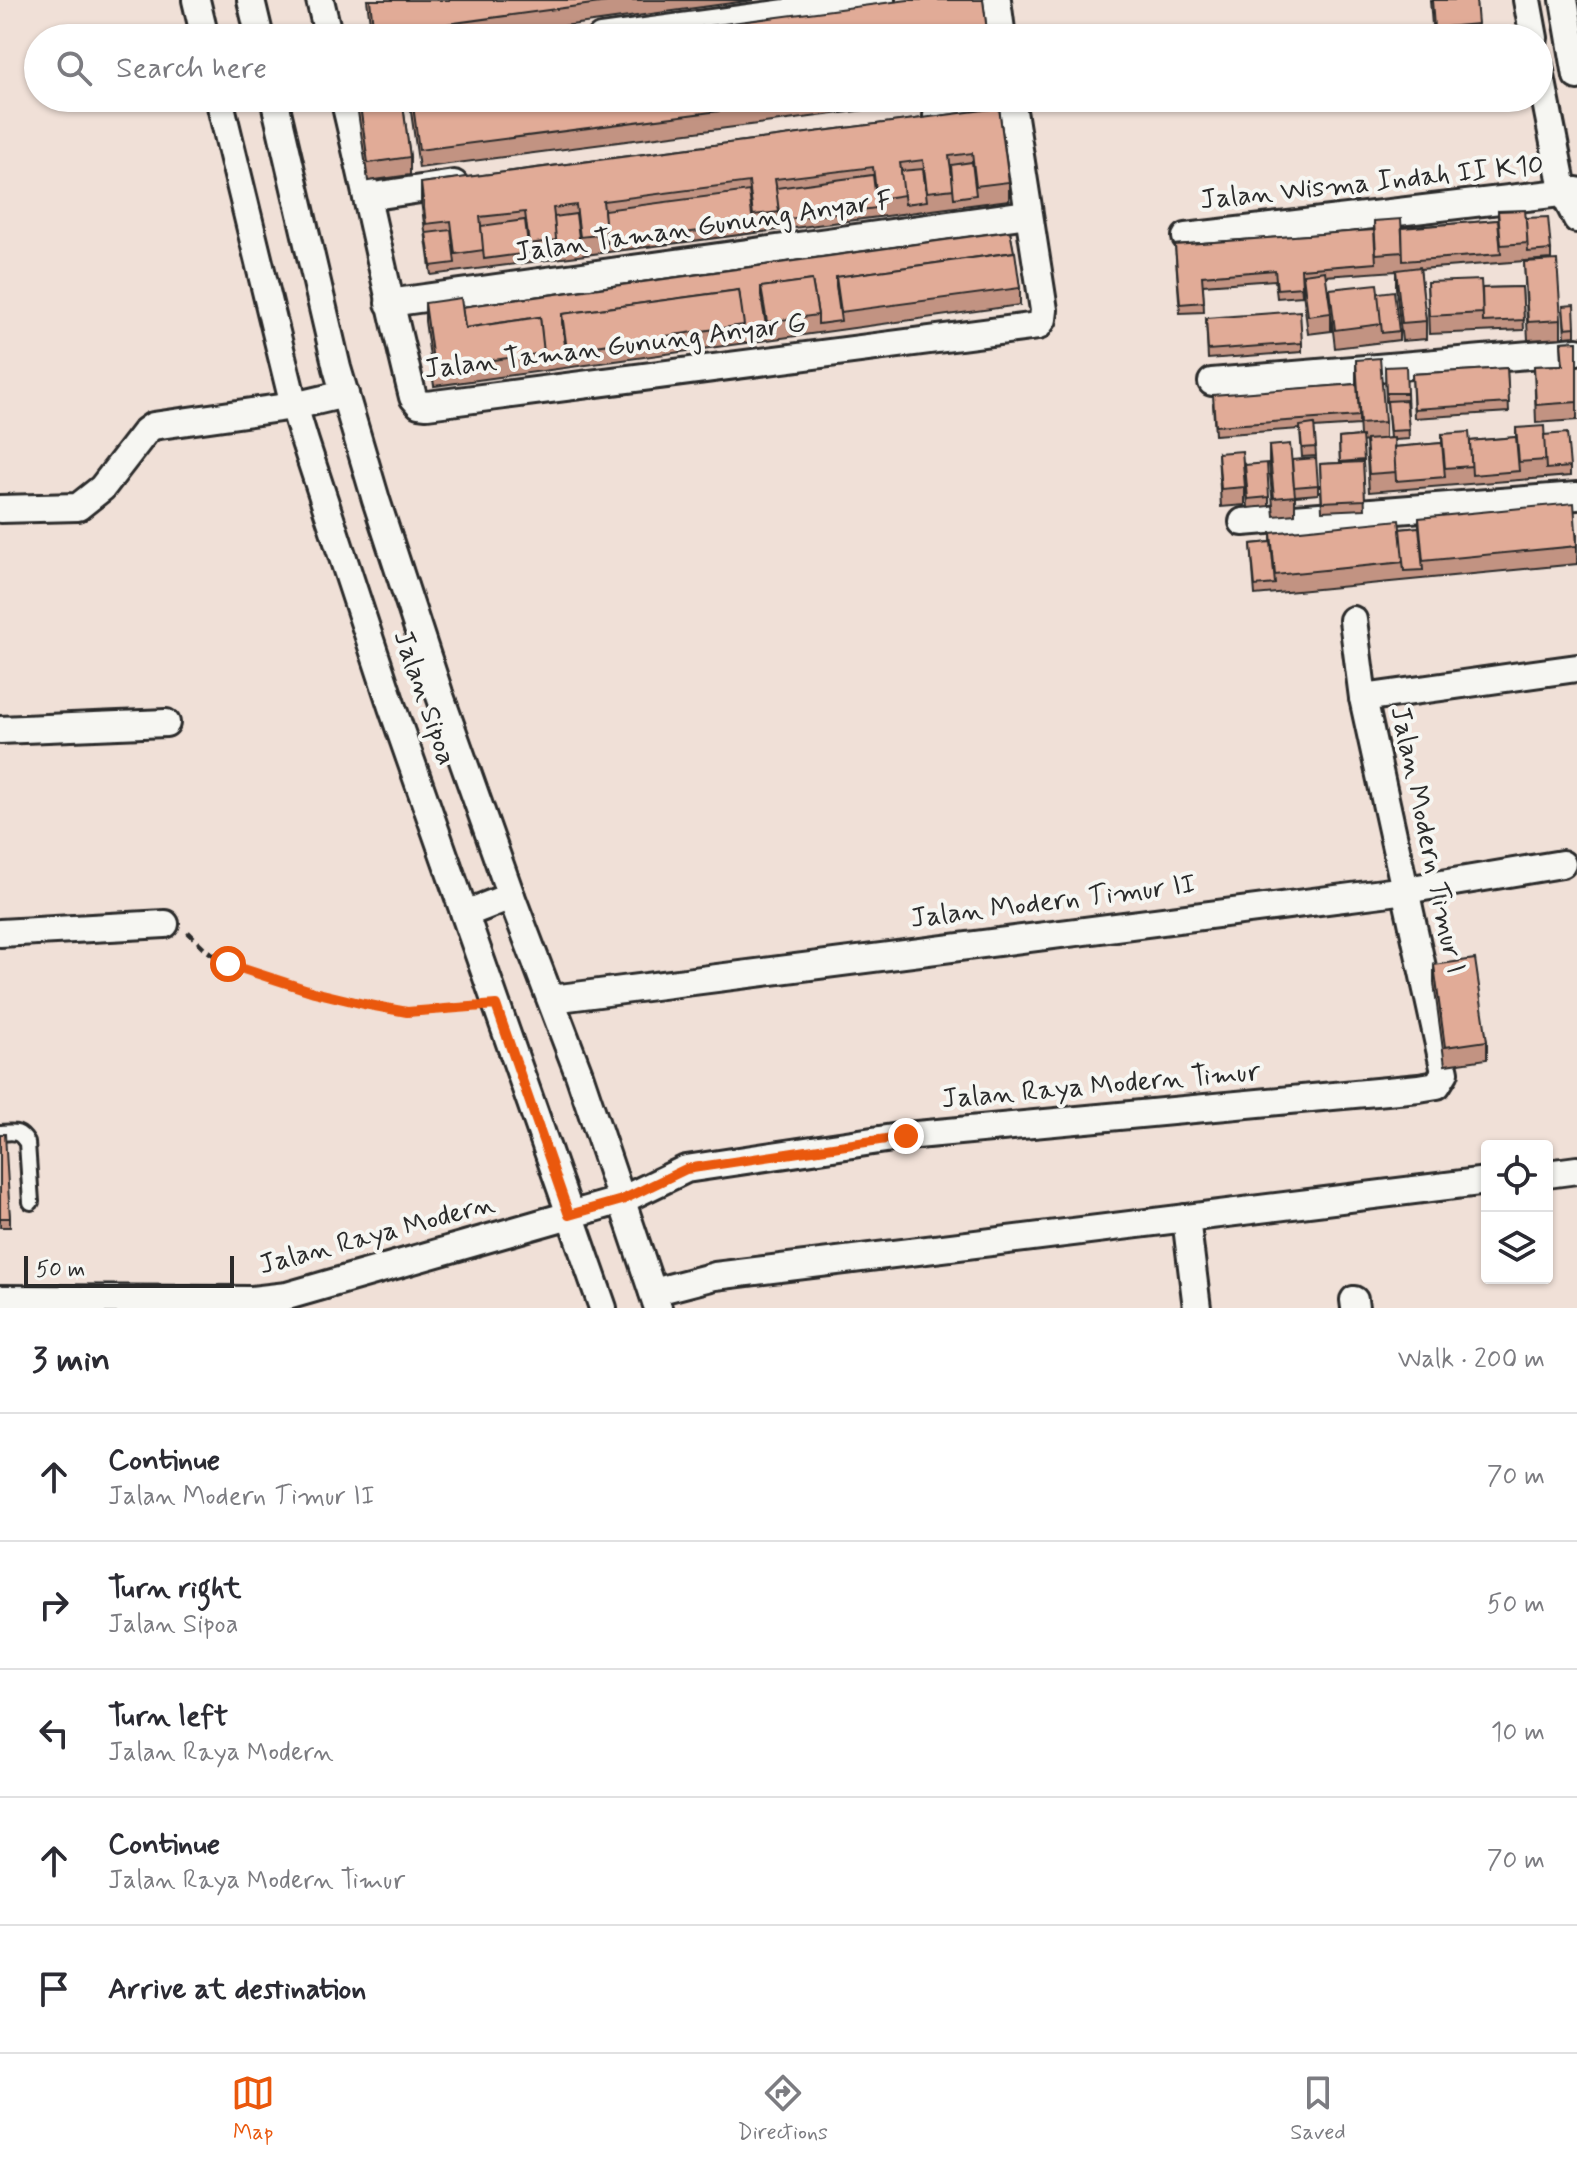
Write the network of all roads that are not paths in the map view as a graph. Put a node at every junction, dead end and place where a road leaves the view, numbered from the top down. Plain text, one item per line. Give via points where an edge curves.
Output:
1 (196, 0) edge
2 (251, 0) edge
3 (320, 0) edge
4 (881, 0) edge
5 (997, 0) edge
6 (1527, 0) edge
7 (1564, 0) edge
8 (202, 24) edge
9 (257, 24) edge
10 (326, 24) edge
11 (704, 24) edge
12 (1000, 24) edge
13 (1531, 24) edge
14 (1577, 76) edge
15 (222, 112) edge
16 (277, 112) edge
17 (347, 112) edge
18 (957, 112) edge
19 (1013, 112) edge
20 (1551, 112) edge
21 (918, 119) edge
22 (478, 181) edge
23 (1571, 192) edge
24 (367, 197) junction
25 (1028, 214) junction
26 (1577, 219) edge
27 (1186, 237) dead end
28 (389, 303) junction
29 (1577, 351) edge
30 (1212, 382) dead end
31 (345, 394) junction
32 (294, 406) junction
33 (1577, 496) edge
34 (0, 509) edge
35 (1243, 522) dead end
36 (1353, 620) dead end
37 (1577, 668) edge
38 (1363, 698) junction
39 (166, 723) dead end
40 (0, 730) edge
41 (1562, 864) dead end
42 (1406, 890) junction
43 (511, 896) junction
44 (465, 914) junction
45 (165, 924) road end
46 (0, 933) edge
47 (552, 999) junction
48 (1445, 1072) joint
49 (7, 1133) edge
50 (1577, 1170) edge
51 (1553, 1173) edge
52 (1481, 1182) edge
53 (622, 1200) junction
54 (31, 1202) dead end
55 (569, 1215) junction
56 (1186, 1218) junction
57 (0, 1299) edge
58 (655, 1300) edge
59 (603, 1308) edge
60 (1197, 1308) edge

1 - 8 street
2 - 9 street
3 - 10 street
4 - 11 street
5 - 12 street
6 - 13 street
7 - 14 street
15 - 32 street, Jalan Sipoa
16 - 31 street
17 - 24 street, Jalan Taman Gunung Anyar G
18 - 21 street
19 - 25 street
20 - 23 street
22 - 24 street
23 - 26 street
23 - 27 street, Jalan Wisma Indah II K10
24 - 28 street, Jalan Taman Gunung Anyar G
25 - 28 street, Jalan Taman Gunung Anyar F
25 - 28 street, Jalan Taman Gunung Anyar G via 1044,310 1038,326 427,405 413,397
29 - 30 street
31 - 32 street
31 - 43 street via 439,693
32 - 34 street via 153,426 102,488 78,507
32 - 44 street, Jalan Sipoa
33 - 35 street
36 - 38 street, Jalan Modern Timur I
37 - 38 street
38 - 42 street, Jalan Modern Timur I
39 - 40 street
41 - 42 street, Jalan Modern Timur II
42 - 47 street, Jalan Modern Timur II
42 - 48 street, Jalan Modern Timur I
43 - 44 street
43 - 47 street
44 - 55 street, Jalan Sipoa
45 - 46 street
47 - 53 street
48 - 53 street, Jalan Raya Modern Timur via 1437,1085 1419,1088 906,1136 686,1169
49 - 54 lane via 22,1135 27,1143
50 - 51 street
52 - 56 street
53 - 55 street, Jalan Raya Modern
53 - 58 street
55 - 57 street, Jalan Raya Modern via 287,1296
55 - 59 street, Jalan Sipoa
56 - 58 street via 715,1276
56 - 60 street

